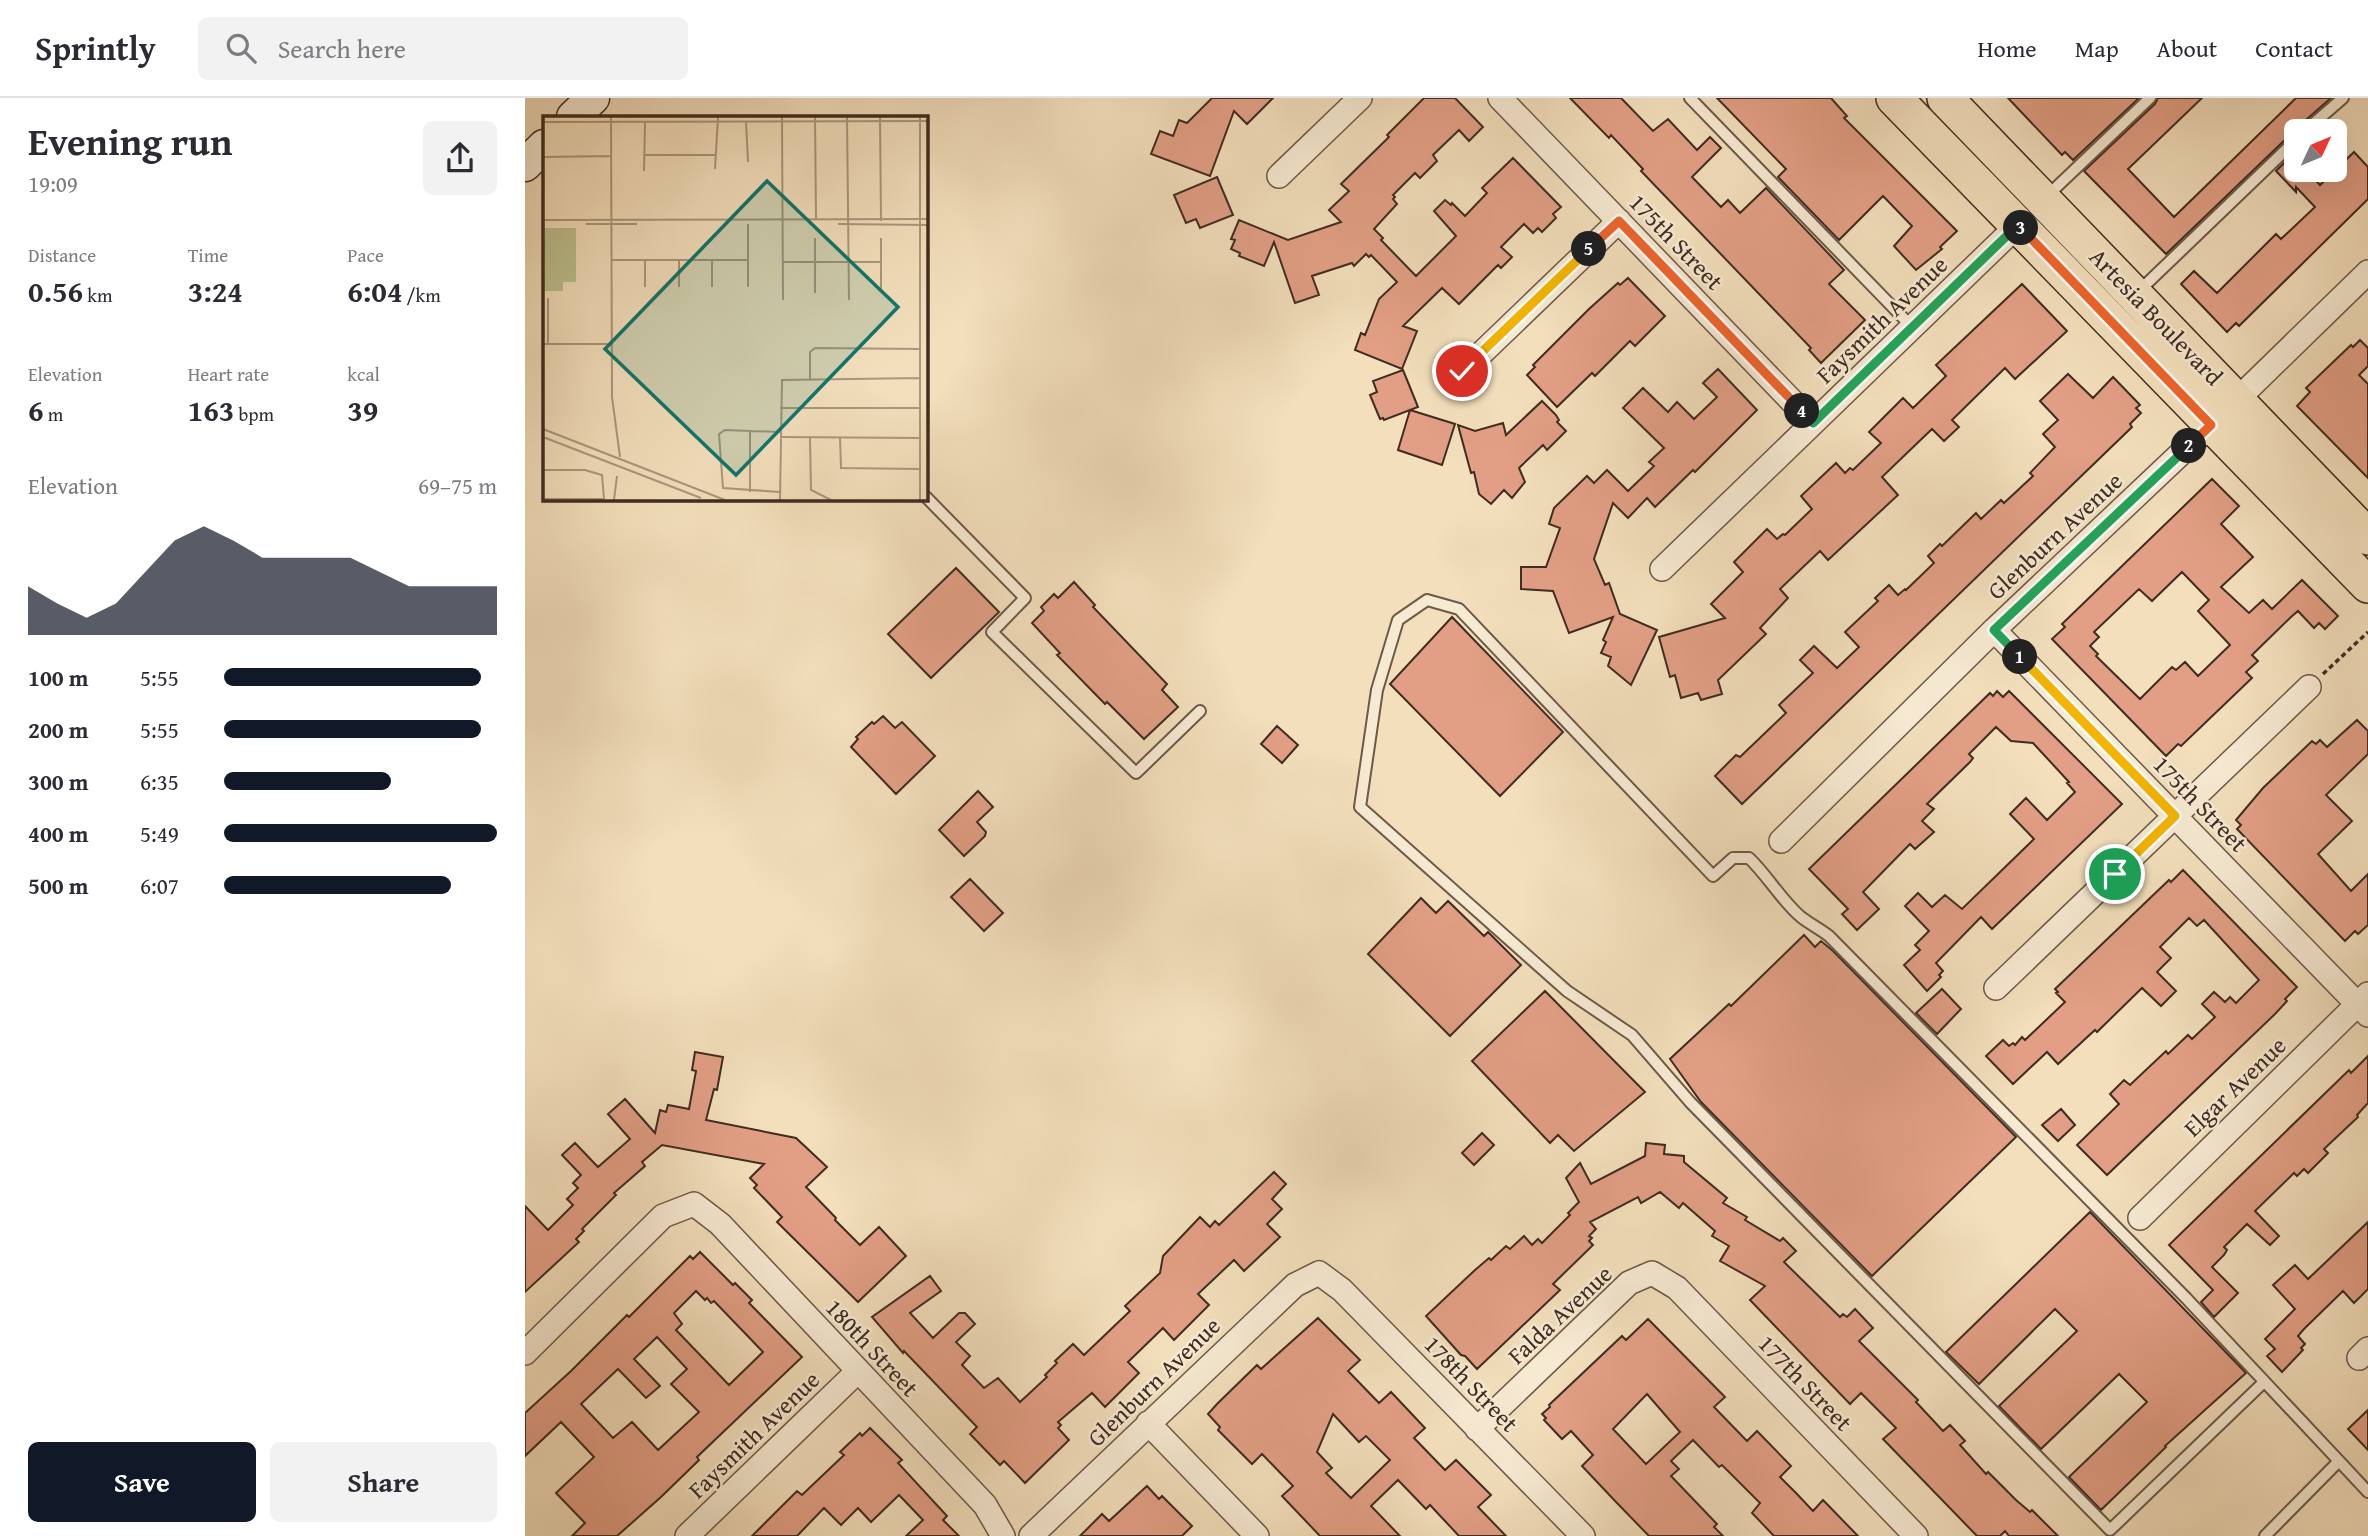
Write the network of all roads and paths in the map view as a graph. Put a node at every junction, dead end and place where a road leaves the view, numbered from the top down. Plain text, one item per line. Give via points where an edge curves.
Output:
1 (1360, 98) edge
2 (1500, 98) edge
3 (1689, 98) edge
4 (1894, 98) edge
5 (1945, 98) edge
6 (2150, 98) edge
7 (2343, 98) edge
8 (2319, 119) edge
9 (543, 147) edge
10 (2284, 152) edge
11 (525, 165) edge
12 (1279, 176) dead end
13 (2043, 200) junction
14 (1619, 221) junction
15 (2018, 225) junction
16 (2368, 272) edge
17 (2135, 295) junction
18 (1912, 327) junction
19 (1462, 371) dead end
20 (2236, 401) junction
21 (1813, 423) junction
22 (2211, 425) junction
23 (927, 498) edge
24 (2368, 537) edge
25 (1662, 569) dead end
26 (2368, 585) edge
27 (1994, 630) junction
28 (2368, 632) edge
29 (2309, 687) joint
30 (1200, 711) dead end
31 (2175, 816) junction
32 (1781, 841) dead end
33 (1996, 988) dead end
34 (2364, 1005) edge
35 (2140, 1218) dead end
36 (1319, 1273) joint
37 (1652, 1273) joint
38 (525, 1353) edge
39 (858, 1371) junction
40 (2265, 1382) junction
41 (1149, 1423) junction
42 (1478, 1429) junction
43 (2339, 1461) junction
44 (2368, 1492) edge
45 (687, 1536) edge
46 (1003, 1536) edge
47 (1031, 1536) edge
48 (1257, 1536) edge
49 (1583, 1536) edge
50 (1916, 1536) edge
51 (2265, 1536) edge

1 - 12 street
2 - 14 street, 175th Street
3 - 18 lane
4 - 15 main road, Artesia Boulevard
5 - 13 main road, Artesia Boulevard
6 - 13 lane
7 - 8 lane
9 - 11 street
10 - 17 lane
13 - 17 main road, Artesia Boulevard
14 - 19 street
14 - 21 street, 175th Street
15 - 18 street, Faysmith Avenue
15 - 22 main road, Artesia Boulevard
16 - 20 street, Glenburn Avenue
17 - 20 main road, Artesia Boulevard
18 - 21 street, Faysmith Avenue
20 - 22 street, Glenburn Avenue
20 - 24 main road, Artesia Boulevard
21 - 25 street, Faysmith Avenue
22 - 26 main road, Artesia Boulevard
22 - 27 street, Glenburn Avenue
23 - 30 lane via 1025,598 992,632 1136,773
27 - 31 street, 175th Street
27 - 32 street, Glenburn Avenue
28 - 29 path
29 - 31 street
31 - 33 street
31 - 34 street, 175th Street
34 - 35 street, Elgar Avenue
36 - 41 street, Glenburn Avenue via 1295,1285
36 - 42 street, 178th Street via 1342,1290
37 - 42 street, Falda Avenue via 1629,1283
37 - 50 street, 177th Street via 1677,1288
38 - 39 street, 180th Street via 663,1216 694,1204 720,1224
39 - 45 street, Faysmith Avenue
39 - 46 street, 180th Street via 985,1505
40 - 40 lane via 1829,936 1783,898 1765,872 1749,858 1733,858 1713,876 1459,609 1427,600 1398,620 1377,690 1360,807 1567,991 1632,1035 1690,1102 2110,1530
40 - 43 lane
41 - 47 street, Glenburn Avenue
41 - 48 street
42 - 49 street, 178th Street
43 - 44 lane
43 - 51 lane

